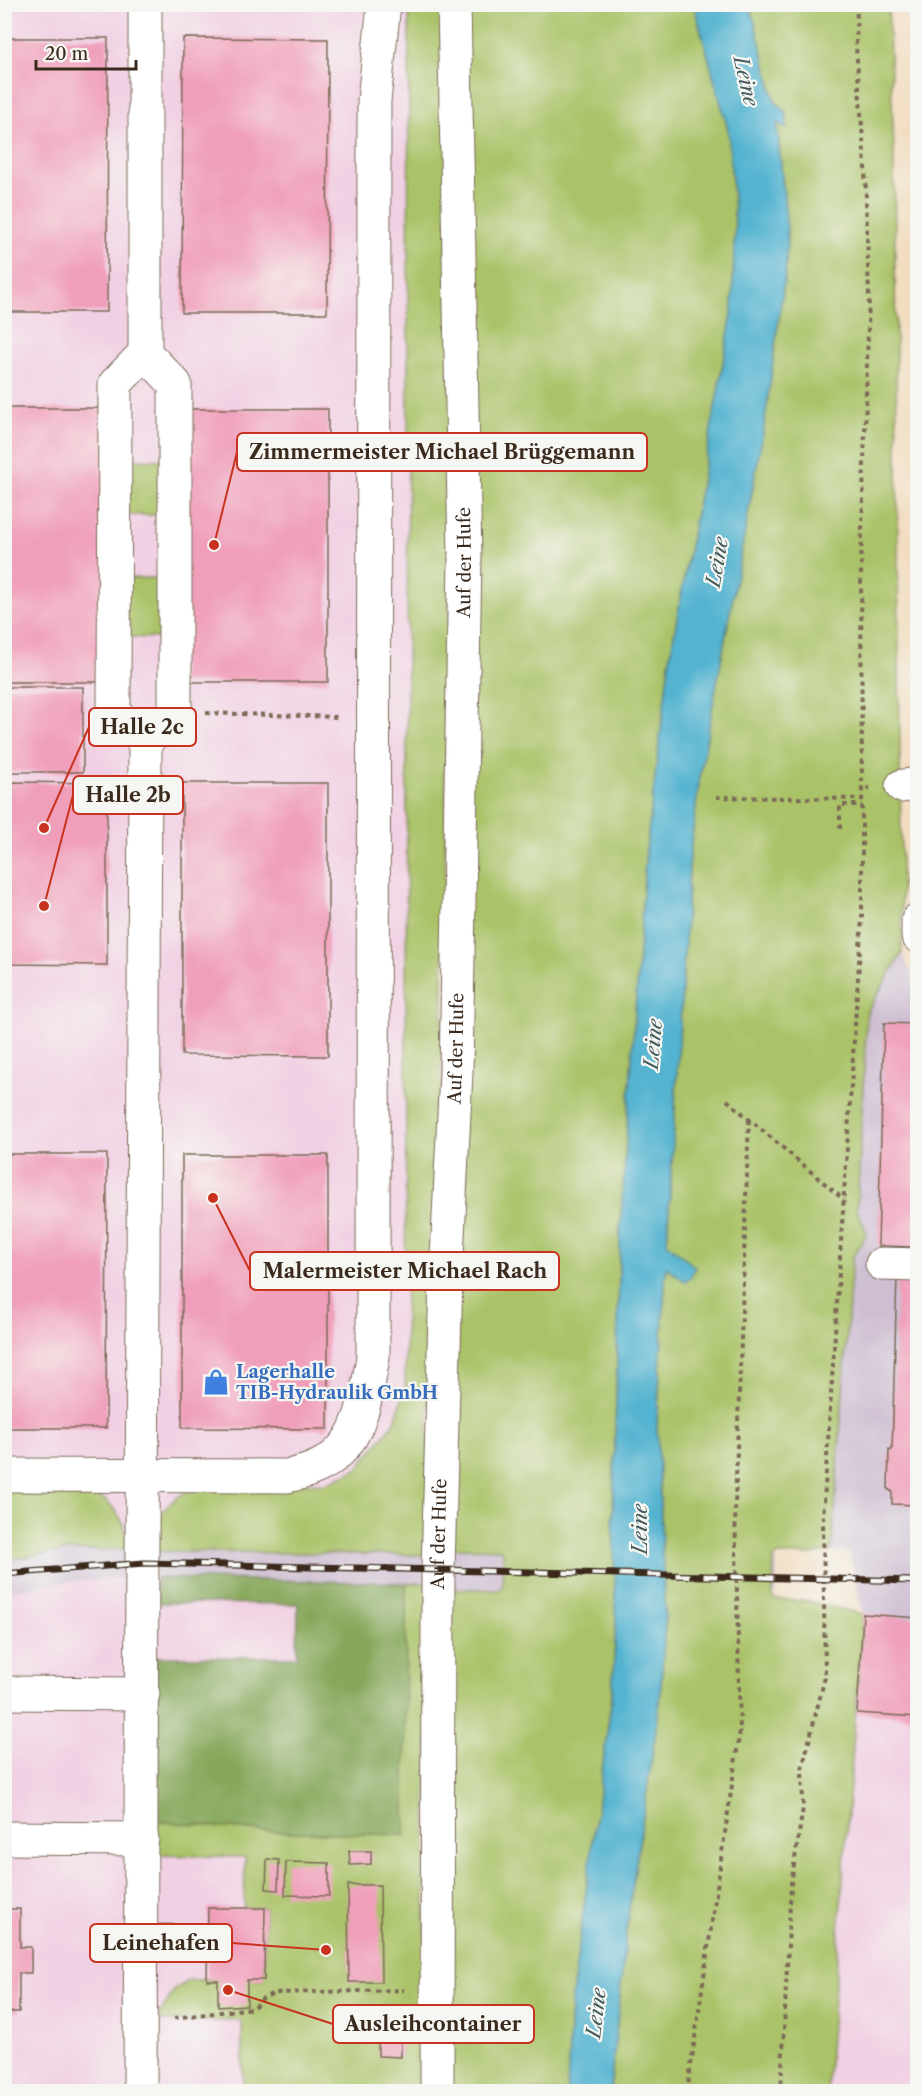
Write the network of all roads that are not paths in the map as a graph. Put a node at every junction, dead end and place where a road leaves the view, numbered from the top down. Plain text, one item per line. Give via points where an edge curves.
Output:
1 (145, 4) edge
2 (384, 4) edge
3 (454, 4) edge
4 (145, 353) junction
5 (145, 742) junction
6 (918, 920) edge
7 (918, 936) edge
8 (882, 1264) dead end
9 (918, 1265) edge
10 (4, 1475) edge
11 (144, 1476) junction
12 (4, 1693) edge
13 (143, 1694) junction
14 (4, 1838) edge
15 (142, 1839) junction
16 (141, 1941) junction
17 (208, 1941) dead end
18 (140, 2091) edge
19 (437, 2091) edge

1 - 4 lane
2 - 11 lane via 374,101 373,1357 363,1415 347,1447 308,1472 287,1476
3 - 19 lane, Auf der Hufe via 465,558 456,1073 438,1569
4 - 5 lane via 175,384 175,712
4 - 5 lane via 115,384 114,712
5 - 11 lane
6 - 7 lane
8 - 9 lane
10 - 11 lane
11 - 13 lane
12 - 13 lane
13 - 15 lane
14 - 15 lane
15 - 16 lane
16 - 17 lane
16 - 18 lane

